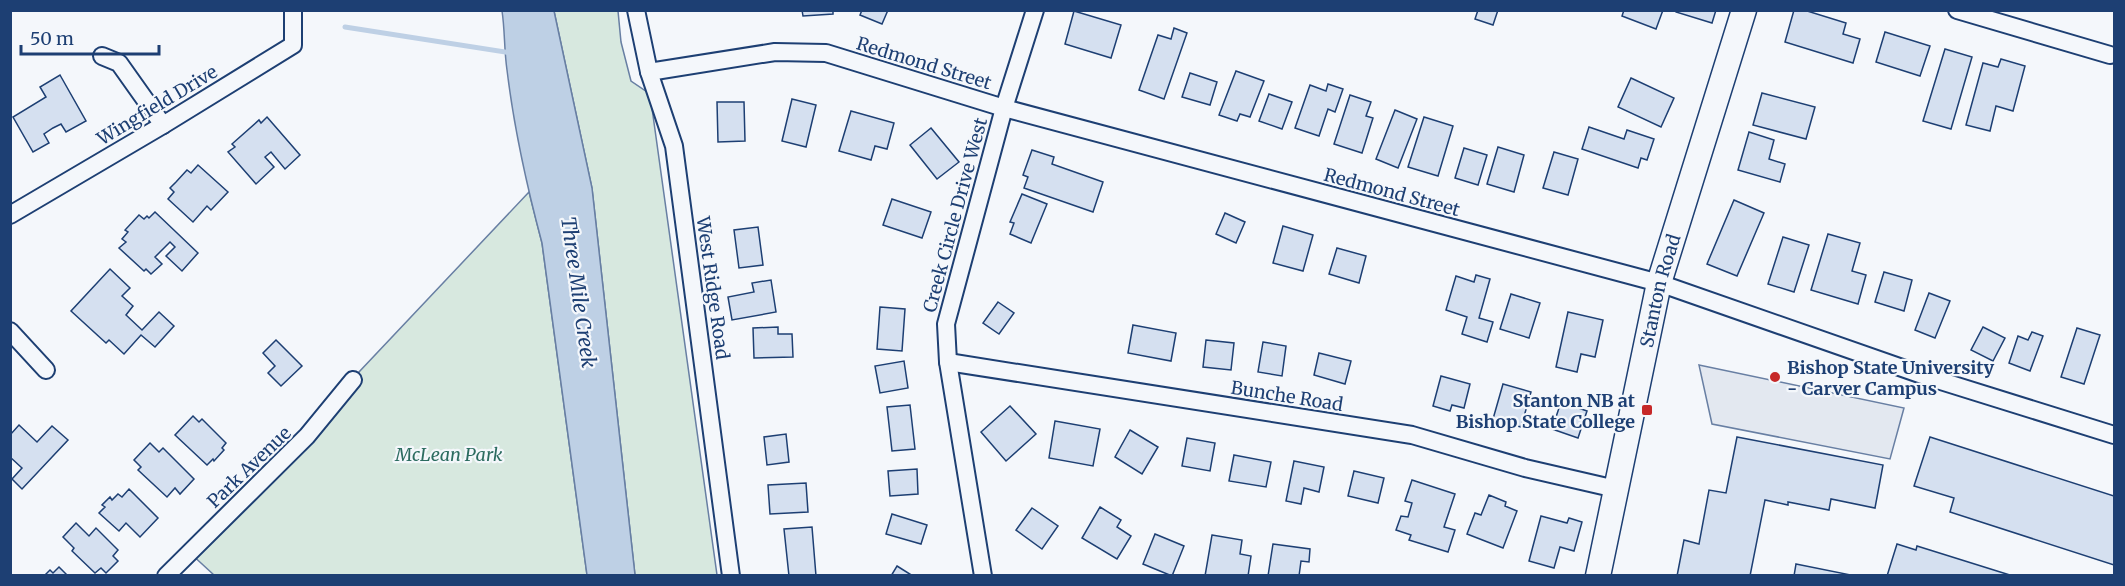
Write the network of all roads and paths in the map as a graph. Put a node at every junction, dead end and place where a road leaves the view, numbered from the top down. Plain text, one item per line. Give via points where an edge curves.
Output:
1 (293, 10) edge
2 (636, 10) edge
3 (1035, 10) edge
4 (1744, 10) edge
5 (1957, 10) edge
6 (2110, 55) dead end
7 (102, 56) dead end
8 (649, 72) junction
9 (1004, 108) junction
10 (163, 125) junction
11 (10, 215) edge
12 (1659, 284) junction
13 (10, 331) edge
14 (948, 362) junction
15 (46, 370) dead end
16 (353, 380) dead end
17 (2115, 435) edge
18 (1616, 489) junction
19 (166, 576) edge
20 (731, 576) edge
21 (983, 576) edge
22 (1598, 576) edge

1 - 10 street, Wingfield Drive via 293,45
2 - 8 street, West Ridge Road
3 - 9 street, Creek Circle Drive West
4 - 12 street, Stanton Road
5 - 6 street
7 - 10 street via 119,63
8 - 9 street, Redmond Street via 775,52 826,53
8 - 20 street, West Ridge Road via 674,146
9 - 12 street, Redmond Street
9 - 14 street, Creek Circle Drive West via 946,324
10 - 11 street, Wingfield Drive
12 - 17 street, Redmond Street via 1928,377
12 - 18 street, Stanton Road
13 - 15 street
14 - 18 street, Bunche Road via 1412,435
14 - 21 street, Creek Circle Drive West
16 - 19 street, Park Avenue via 307,436
18 - 22 street, Stanton Road

